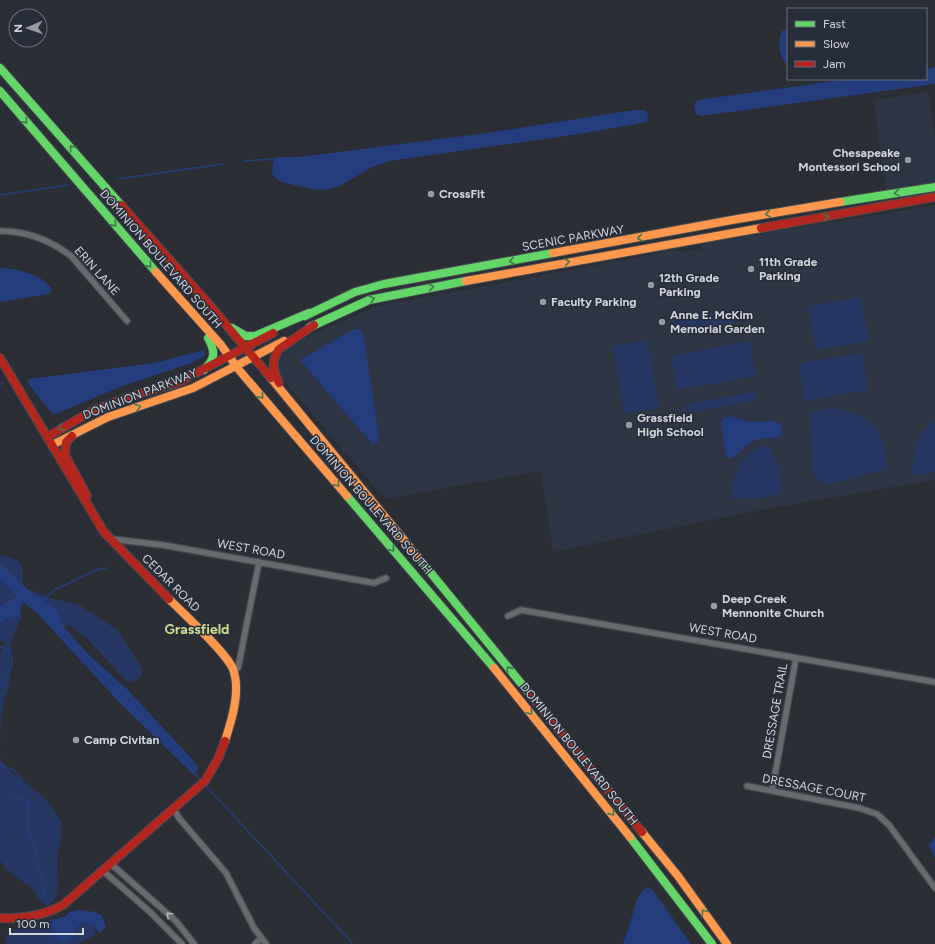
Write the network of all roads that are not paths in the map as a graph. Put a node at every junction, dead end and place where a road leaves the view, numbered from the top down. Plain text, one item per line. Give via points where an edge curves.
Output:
1 (0, 68) edge
2 (0, 92) edge
3 (82, 159) junction
4 (68, 172) junction
5 (935, 187) edge
6 (935, 198) edge
7 (0, 231) edge
8 (188, 308) junction
9 (214, 310) junction
10 (309, 313) junction
11 (128, 321) dead end
12 (314, 325) junction
13 (245, 348) junction
14 (230, 356) junction
15 (0, 358) edge
16 (253, 358) junction
17 (236, 366) junction
18 (204, 370) junction
19 (301, 414) junction
20 (78, 431) junction
21 (49, 441) junction
22 (379, 509) junction
23 (367, 519) junction
24 (101, 528) junction
25 (110, 539) junction
26 (259, 562) junction
27 (386, 578) dead end
28 (508, 616) dead end
29 (796, 658) junction
30 (233, 671) junction
31 (935, 682) edge
32 (747, 786) dead end
33 (772, 791) junction
34 (173, 808) junction
35 (110, 863) junction
36 (102, 870) junction
37 (935, 888) edge
38 (0, 918) edge
39 (261, 938) junction
40 (182, 944) edge
41 (194, 944) edge
42 (254, 944) edge
43 (266, 944) edge
44 (712, 944) edge
45 (727, 944) edge

3 -> 1 main road, DOMINION BOULEVARD SOUTH
2 -> 4 main road, DOMINION BOULEVARD SOUTH
3 - 4 main road
3 - 9 main road, DOMINION BOULEVARD SOUTH
4 -> 8 main road, DOMINION BOULEVARD SOUTH
5 -> 10 main road, SCENIC PARKWAY via 732,220 390,283 355,292
12 -> 6 main road, SCENIC PARKWAY via 369,300 400,293
7 - 11 street, ERIN LANE via 36,236 61,248
8 - 14 main road, DOMINION BOULEVARD SOUTH
8 - 18 main road via 214,347 213,361
9 - 10 main road via 236,332 246,336 264,333
9 - 13 main road, DOMINION BOULEVARD SOUTH
10 - 13 main road, SCENIC PARKWAY
12 - 16 main road, SCENIC PARKWAY
12 - 19 main road via 279,349 273,360 279,382 294,399
13 - 14 main road, SCENIC PARKWAY
13 - 16 main road, DOMINION BOULEVARD SOUTH
14 - 17 main road, DOMINION BOULEVARD SOUTH
14 - 18 main road, DOMINION PARKWAY
15 - 21 main road, CEDAR ROAD
16 - 17 main road, SCENIC PARKWAY
16 - 19 main road, DOMINION BOULEVARD SOUTH
20 -> 17 main road, DOMINION PARKWAY via 108,417 193,388
17 -> 23 main road, DOMINION BOULEVARD SOUTH
18 -> 21 main road, DOMINION PARKWAY via 179,382 129,397 92,412
19 - 22 main road, DOMINION BOULEVARD SOUTH
20 - 21 main road, DOMINION PARKWAY
20 - 24 main road via 66,442 64,451
21 - 24 main road, CEDAR ROAD
22 - 23 main road
45 -> 22 main road, DOMINION BOULEVARD SOUTH via 678,876
23 -> 44 main road, DOMINION BOULEVARD SOUTH via 559,746
24 - 25 main road, CEDAR ROAD
25 - 26 street, WEST ROAD via 134,540
25 - 30 main road, CEDAR ROAD via 206,636 228,661
26 - 27 street, WEST ROAD via 374,582
26 - 30 street via 238,668
28 - 29 street, WEST ROAD via 521,610
29 - 31 street, WEST ROAD
29 - 33 street, DRESSAGE TRAIL
30 - 34 main road, CEDAR ROAD via 235,684 232,709 220,757 205,780
32 - 33 street, DRESSAGE COURT
33 - 37 street, DRESSAGE COURT via 859,808 877,814 889,825
34 - 35 main road, CEDAR ROAD
34 - 39 street via 226,873
35 - 36 main road, CEDAR ROAD
41 -> 35 street via 176,921
36 - 38 main road, CEDAR ROAD via 74,896 51,912 25,918
36 - 40 street via 149,910
39 - 42 street
39 - 43 street

